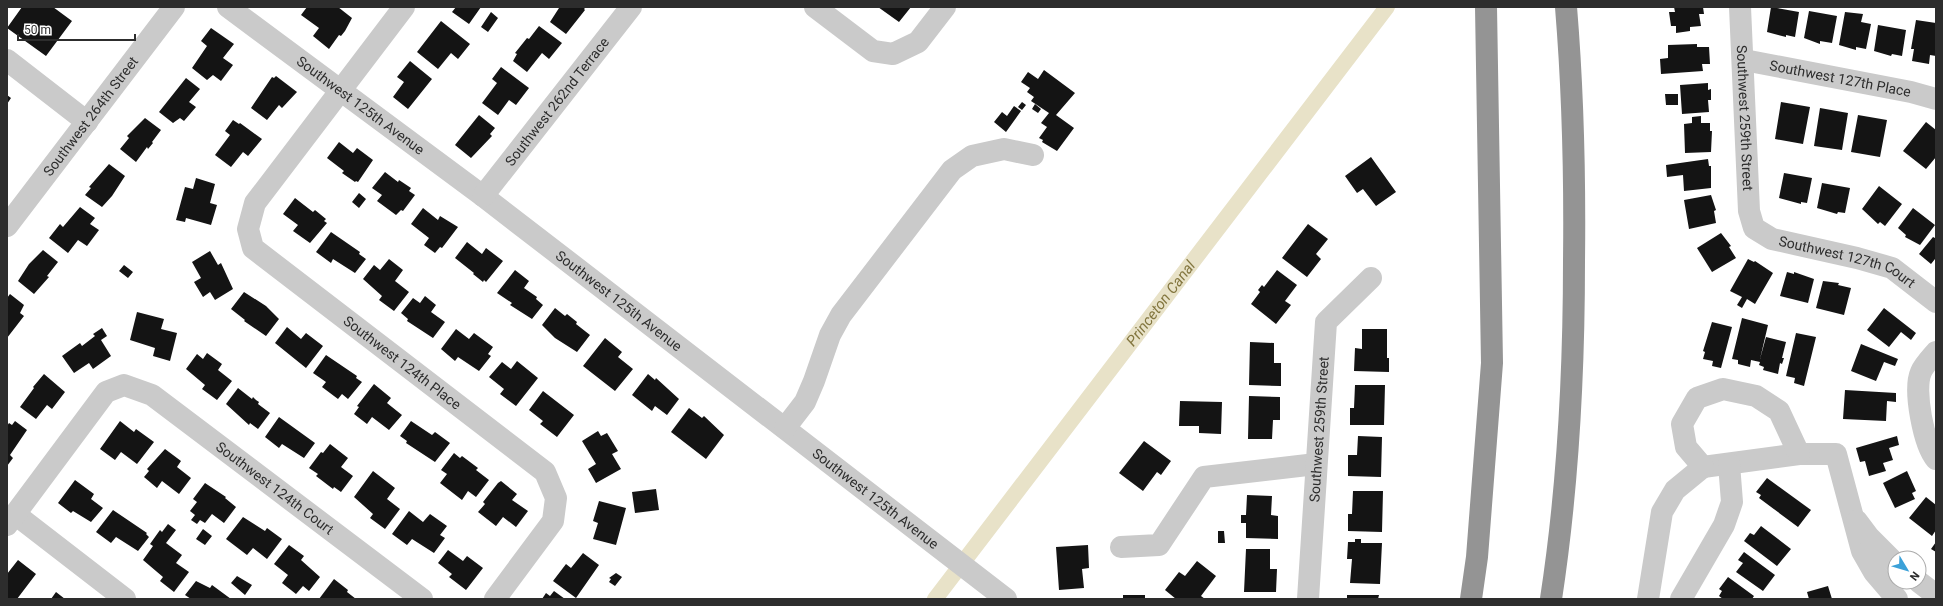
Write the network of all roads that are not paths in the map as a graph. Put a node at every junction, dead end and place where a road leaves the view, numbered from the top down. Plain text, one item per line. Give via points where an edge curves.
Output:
1 (174, 7) edge
2 (228, 7) edge
3 (404, 7) edge
4 (630, 7) edge
5 (815, 7) edge
6 (945, 7) edge
7 (1486, 7) edge
8 (1566, 7) edge
9 (1740, 7) edge
10 (7, 60) edge
11 (1744, 60) junction
12 (340, 90) junction
13 (1936, 99) edge
14 (87, 122) junction
15 (1033, 156) dead end
16 (483, 196) junction
17 (7, 226) edge
18 (1754, 228) joint
19 (1371, 278) dead end
20 (1936, 302) edge
21 (1936, 352) edge
22 (785, 428) junction
23 (1799, 454) junction
24 (1936, 459) edge
25 (1316, 464) junction
26 (1729, 464) junction
27 (1703, 467) junction
28 (1851, 512) junction
29 (11, 520) edge
30 (1121, 547) dead end
31 (1887, 555) edge
32 (1927, 588) edge
33 (1936, 595) edge
34 (125, 599) edge
35 (422, 599) edge
36 (495, 599) edge
37 (1006, 599) edge
38 (1308, 599) edge
39 (1471, 599) edge
40 (1551, 599) edge
41 (1648, 599) edge
42 (1681, 599) edge
43 (1897, 599) edge

1 - 14 street, Southwest 264th Street
2 - 12 street, Southwest 125th Avenue
3 - 12 street
4 - 16 street, Southwest 262nd Terrace
5 - 6 street via 873,51 893,54 918,42
7 - 39 highway via 1492,363 1477,557
8 - 40 highway via 1572,77 1575,185 1574,338 1566,470
9 - 11 street, Southwest 259th Street
10 - 14 street
11 - 13 street, Southwest 127th Place
11 - 18 street, Southwest 259th Street via 1749,211
12 - 16 street, Southwest 125th Avenue
12 - 36 street, Southwest 124th Place via 255,203 248,229 253,248 545,472 556,498 553,521
14 - 17 street, Southwest 264th Street
15 - 22 street via 1004,149 972,156 952,170 840,315 830,335 806,402
16 - 22 street, Southwest 125th Avenue
18 - 20 street, Southwest 127th Court via 1772,240 1892,268
19 - 25 street, Southwest 259th Street via 1326,322
21 - 24 street via 1920,372 1917,396 1922,422
22 - 37 street, Southwest 125th Avenue
23 - 26 street
23 - 27 street via 1779,411 1756,396 1723,389 1697,398 1682,424 1686,448
23 - 28 street via 1836,454
25 - 30 street via 1204,477 1159,545
25 - 38 street, Southwest 259th Street
26 - 27 street
26 - 42 street via 1732,502 1720,531
27 - 41 street via 1675,490 1662,512
28 - 31 street via 1869,537
28 - 43 street via 1862,551 1874,572
29 - 34 street
29 - 35 street, Southwest 124th Court via 106,392 124,385 152,395
32 - 33 street

